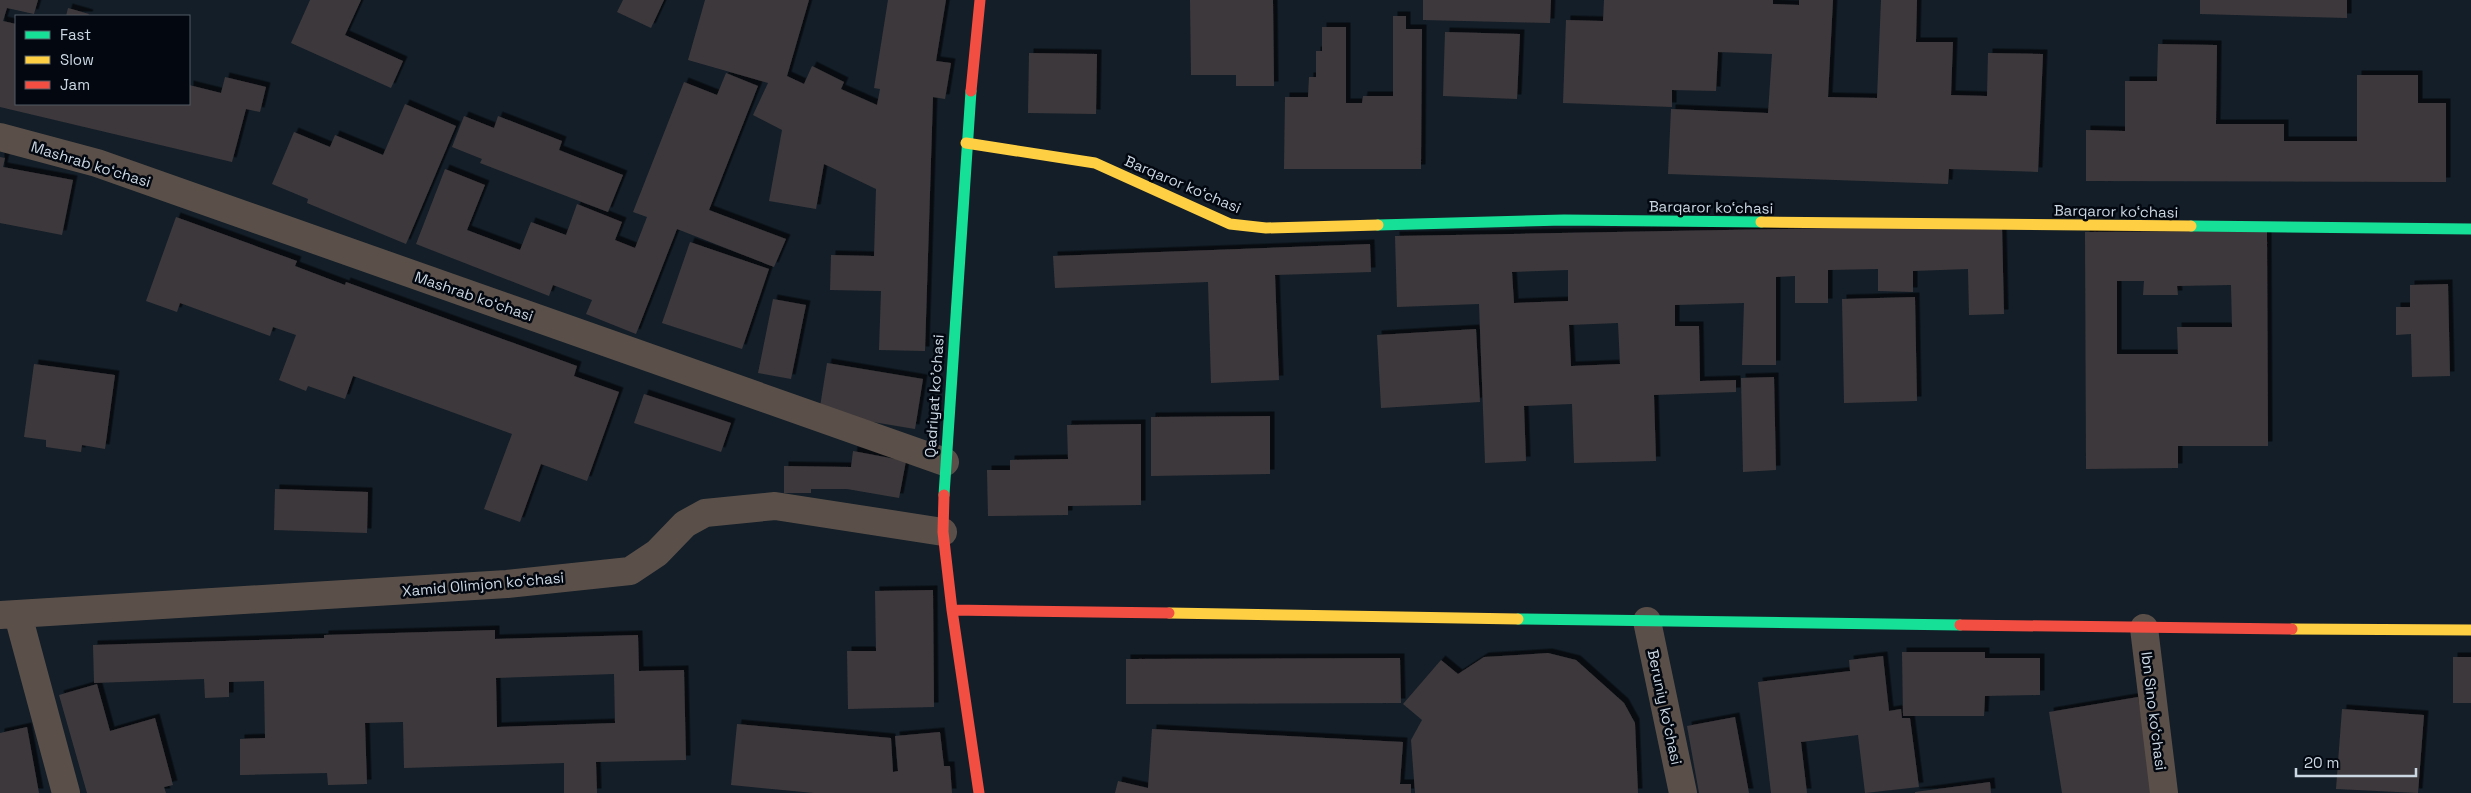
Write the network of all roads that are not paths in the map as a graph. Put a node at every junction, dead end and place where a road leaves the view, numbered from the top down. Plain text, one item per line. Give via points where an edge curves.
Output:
1 (980, 0) edge
2 (0, 137) edge
3 (966, 143) junction
4 (2471, 229) edge
5 (945, 462) junction
6 (943, 532) junction
7 (952, 610) junction
8 (9, 615) edge
9 (1647, 621) junction
10 (2144, 628) junction
11 (2471, 630) edge
12 (66, 793) edge
13 (979, 793) edge
14 (1682, 793) edge
15 (2164, 793) edge

1 - 3 street, Qadriyat ko'chasi
2 - 5 street, Mashrab koʻchasi via 97,163
3 - 4 street, Barqaror koʻchasi via 1095,164 1230,224 1266,228 1564,220
3 - 5 street, Qadriyat ko'chasi
5 - 6 street, Qadriyat ko'chasi
6 - 7 street, Qadriyat ko'chasi
6 - 8 street, Xamid Olimjon koʻchasi via 775,506 705,513 685,524 657,553 630,571 507,584
7 - 9 street
7 - 13 street, Qadriyat ko'chasi
8 - 12 street
9 - 10 street
9 - 14 street, Beruniy koʻchasi
10 - 11 street
10 - 15 street, Ibn Sino koʻchasi

